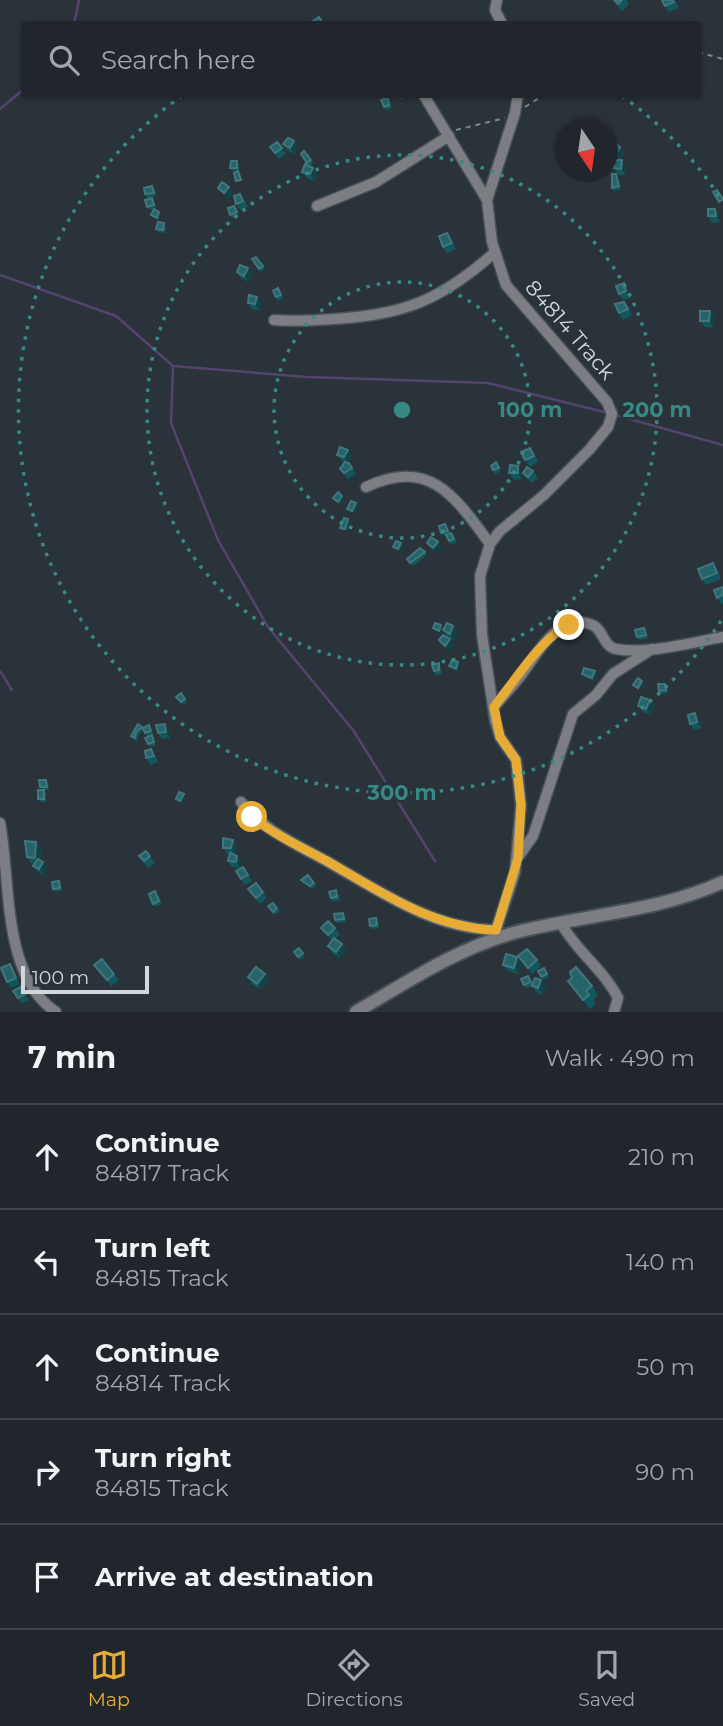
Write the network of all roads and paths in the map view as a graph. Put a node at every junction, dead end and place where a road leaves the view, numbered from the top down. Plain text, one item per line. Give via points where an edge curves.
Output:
1 (497, 0) edge
2 (501, 21) edge
3 (702, 53) edge
4 (723, 59) edge
5 (425, 98) edge
6 (517, 98) edge
7 (539, 98) edge
8 (515, 113) junction
9 (447, 134) junction
10 (487, 200) junction
11 (317, 206) dead end
12 (494, 253) junction
13 (274, 320) dead end
14 (366, 487) dead end
15 (490, 544) junction
16 (723, 637) edge
17 (655, 648) junction
18 (494, 707) junction
19 (241, 802) dead end
20 (0, 822) edge
21 (518, 858) junction
22 (723, 882) edge
23 (561, 923) junction
24 (494, 934) junction
25 (56, 1012) edge
26 (356, 1012) edge
27 (614, 1012) edge

1 - 2 street
3 - 4 path
5 - 9 street, 84814 Track
6 - 8 street
7 - 8 path
8 - 9 path
8 - 10 street
9 - 10 street, 84814 Track
9 - 11 street via 376,182
10 - 12 street, 84814 Track
12 - 13 street via 462,282 405,310 371,317
12 - 15 street, 84814 Track via 506,285 607,402 612,414 589,450
14 - 15 street via 382,479 424,477 452,496
15 - 18 street, 84814 Track via 480,576 480,594
16 - 17 street
17 - 18 street via 613,648 595,625 569,625 535,653
17 - 21 street via 613,674 573,714 533,836
18 - 21 street, 84814 Track via 500,737 516,760 521,805
19 - 24 street via 273,833 397,902 456,926
20 - 25 street via 10,916 20,958 40,999
21 - 24 street
22 - 23 street via 635,910
23 - 24 street
23 - 27 street via 613,988 618,998
24 - 26 street

